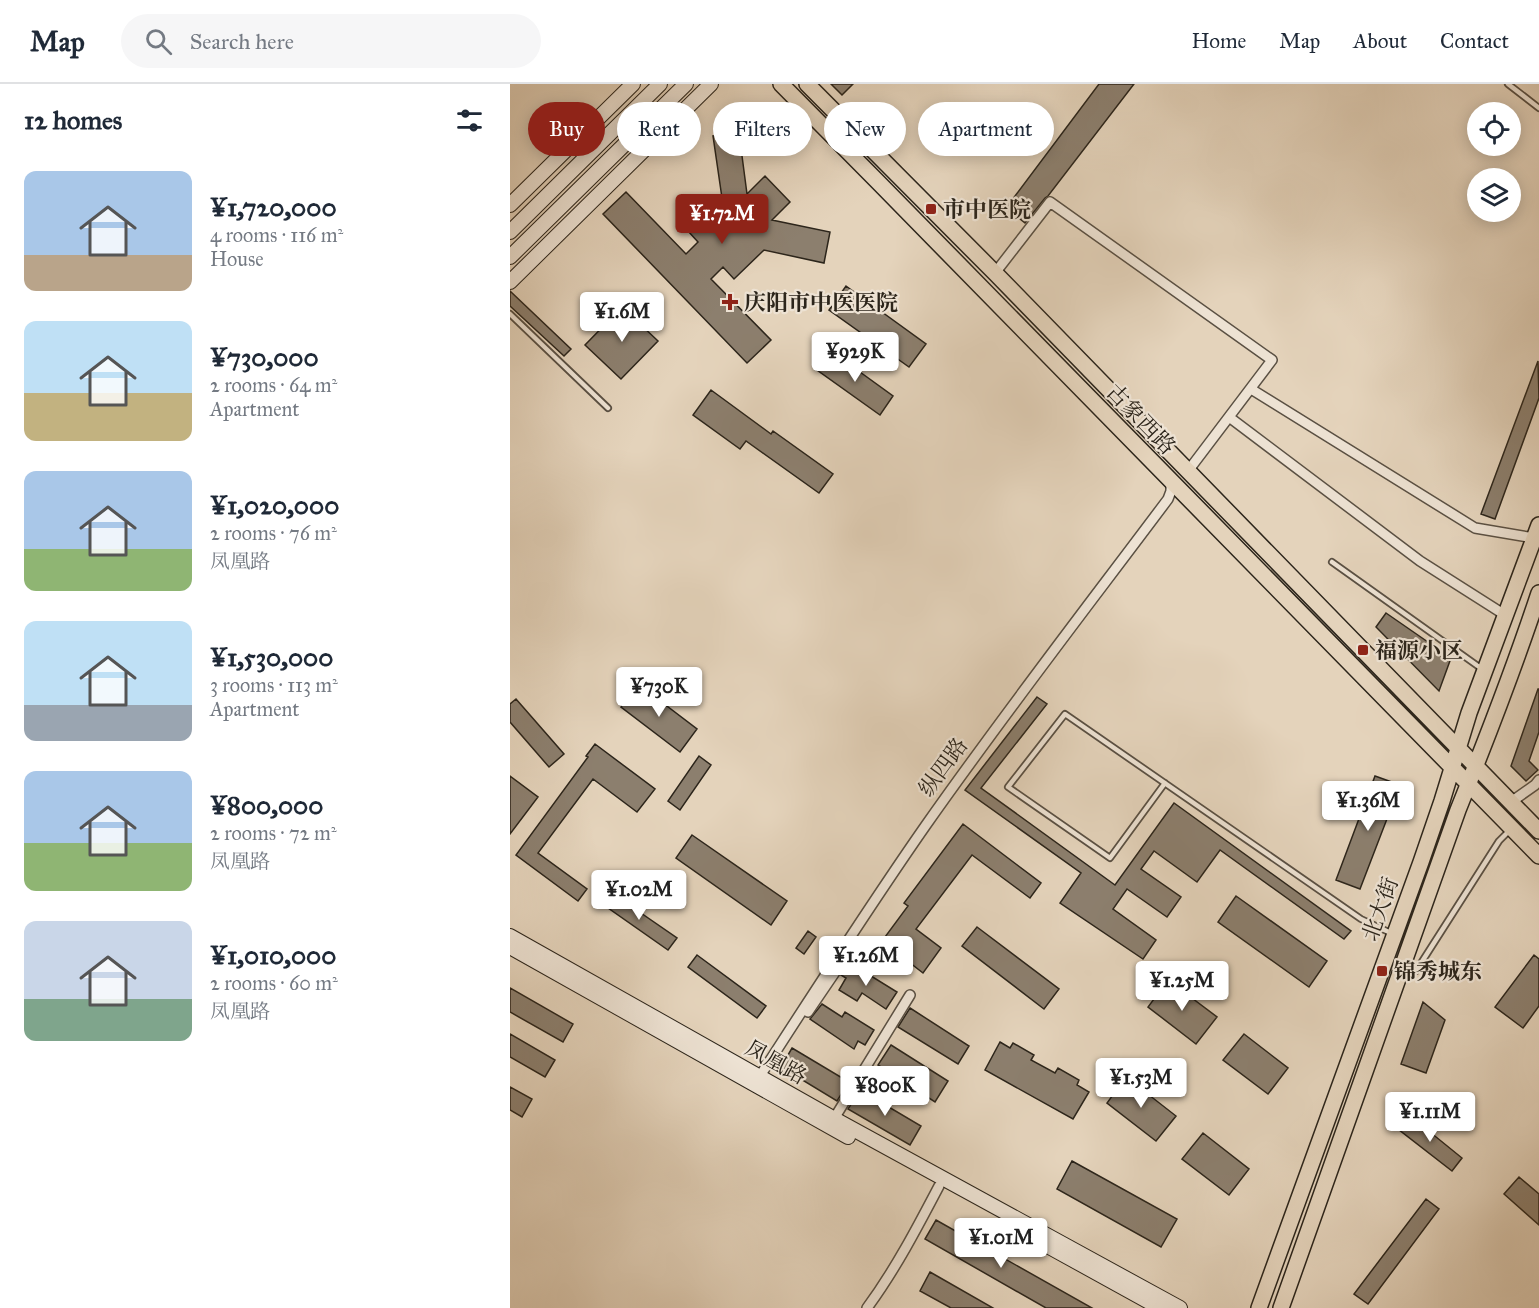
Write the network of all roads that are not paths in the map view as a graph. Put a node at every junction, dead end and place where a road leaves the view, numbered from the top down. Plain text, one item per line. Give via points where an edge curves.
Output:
1 (633, 84) edge
2 (660, 84) edge
3 (686, 84) edge
4 (711, 84) edge
5 (781, 84) edge
6 (807, 84) edge
7 (1508, 84) edge
8 (1539, 108) edge
9 (510, 205) edge
10 (510, 232) edge
11 (510, 256) edge
12 (995, 273) junction
13 (510, 282) edge
14 (510, 314) edge
15 (1251, 388) junction
16 (608, 408) dead end
17 (1230, 417) junction
18 (1188, 471) junction
19 (1171, 482) junction
20 (1190, 501) junction
21 (1536, 531) edge
22 (1332, 562) dead end
23 (1539, 593) edge
24 (1505, 615) junction
25 (1485, 671) junction
26 (1459, 747) junction
27 (1476, 765) junction
28 (1453, 768) junction
29 (1539, 780) edge
30 (1165, 783) junction
31 (1469, 784) junction
32 (1511, 802) junction
33 (1511, 828) junction
34 (1539, 831) edge
35 (1539, 856) edge
36 (1395, 935) junction
37 (510, 936) edge
38 (510, 947) edge
39 (1403, 970) junction
40 (910, 995) dead end
41 (759, 1082) junction
42 (832, 1123) junction
43 (939, 1186) junction
44 (867, 1308) edge
45 (1160, 1308) edge
46 (1180, 1308) edge
47 (1259, 1308) edge
48 (1281, 1308) edge

1 - 9 street
2 - 10 street
3 - 11 street
4 - 13 street
5 - 19 main road, 古象西路
6 - 12 main road, 古象西路
7 - 8 lane
12 - 15 street via 1050,201 1272,360
12 - 18 main road, 古象西路
14 - 16 lane
15 - 17 street
15 - 21 street via 1475,528
17 - 18 street
17 - 24 street via 1420,561
18 - 26 main road, 古象西路
19 - 20 main road, 古象西路
19 - 41 street, 纵四路 via 1168,499 925,826 812,994
20 - 28 main road, 古象西路
20 - 41 street, 纵四路 via 1180,499 1172,504 987,750
21 - 24 main road, 北大街
22 - 25 lane
23 - 27 main road, 北大街
24 - 25 main road, 北大街
25 - 26 main road, 北大街
26 - 27 main road, 古象西路
26 - 28 main road, 北大街
27 - 31 main road, 北大街
27 - 32 main road, 古象西路
28 - 31 main road, 古象西路
28 - 36 main road, 北大街
29 - 32 street
30 - 30 lane via 1065,714 1008,787 1110,858
30 - 36 lane via 1361,919
31 - 33 main road, 古象西路
31 - 39 main road, 北大街
32 - 34 main road, 古象西路
33 - 35 main road, 古象西路
33 - 39 lane via 1416,971
36 - 47 main road, 北大街
37 - 41 street, 凤凰路
38 - 41 street, 凤凰路
39 - 48 main road, 北大街
40 - 42 street
41 - 42 street, 凤凰路
42 - 43 street, 凤凰路
42 - 46 street, 凤凰路
43 - 44 street via 886,1283
43 - 45 street, 凤凰路

